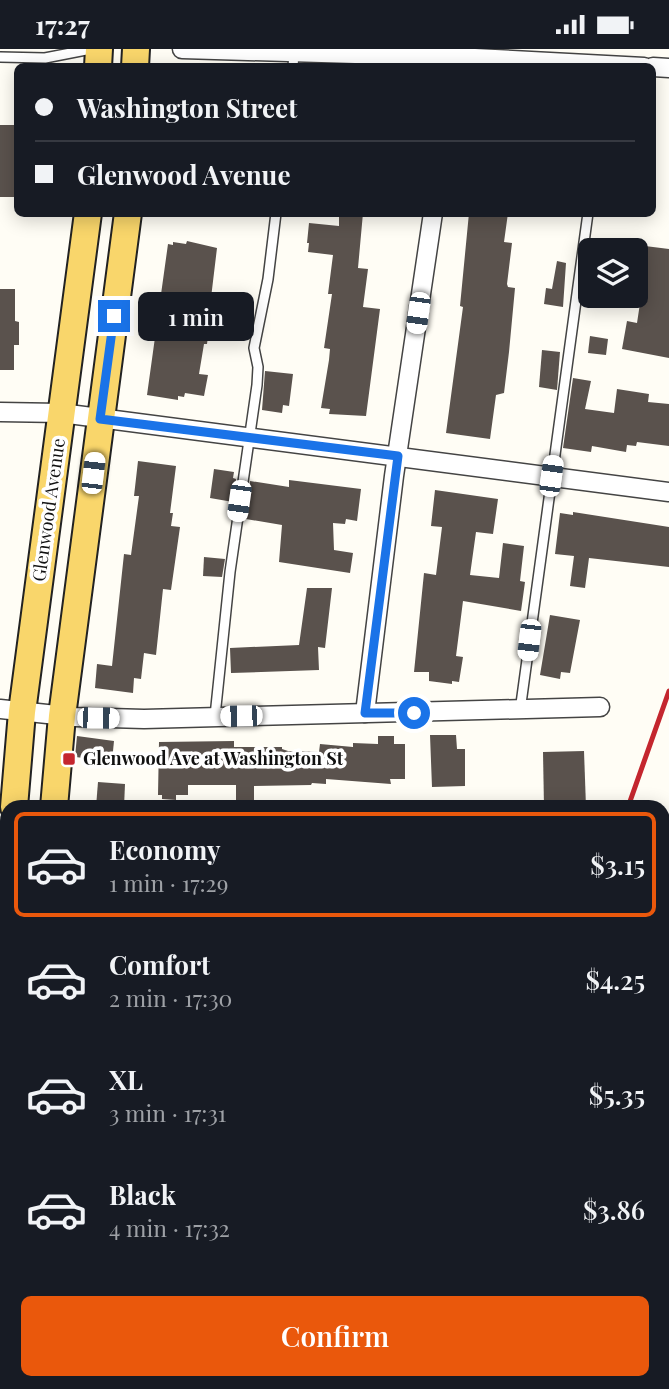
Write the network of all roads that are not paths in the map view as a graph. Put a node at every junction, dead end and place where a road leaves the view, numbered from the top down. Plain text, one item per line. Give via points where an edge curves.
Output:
1 (91, 49) edge
2 (182, 49) edge
3 (31, 53) edge
4 (286, 55) edge
5 (0, 57) edge
6 (456, 58) edge
7 (566, 63) edge
8 (87, 217) edge
9 (127, 217) edge
10 (275, 217) edge
11 (432, 217) edge
12 (586, 217) edge
13 (0, 412) edge
14 (61, 413) junction
15 (100, 419) junction
16 (248, 438) junction
17 (398, 456) junction
18 (551, 476) junction
19 (669, 492) edge
20 (600, 707) dead end
21 (11, 711) edge
22 (520, 711) junction
23 (365, 713) junction
24 (62, 716) junction
25 (215, 716) junction
26 (14, 800) edge
27 (55, 800) edge

1 - 3 lane via 45,58
2 - 4 street
3 - 5 lane
4 - 6 street
6 - 7 street
8 - 14 main road, Glenwood Avenue
9 - 15 main road
10 - 16 lane via 254,348 257,376
11 - 17 street
12 - 18 lane
13 - 14 street
14 - 15 street
14 - 21 main road, Glenwood Avenue
15 - 16 street
15 - 24 main road
16 - 17 street
16 - 25 lane
17 - 18 street
17 - 23 street
18 - 19 street
18 - 22 lane
20 - 22 street
21 - 24 street
21 - 26 main road, Glenwood Avenue
22 - 23 street
23 - 25 street
24 - 25 street
24 - 27 main road

